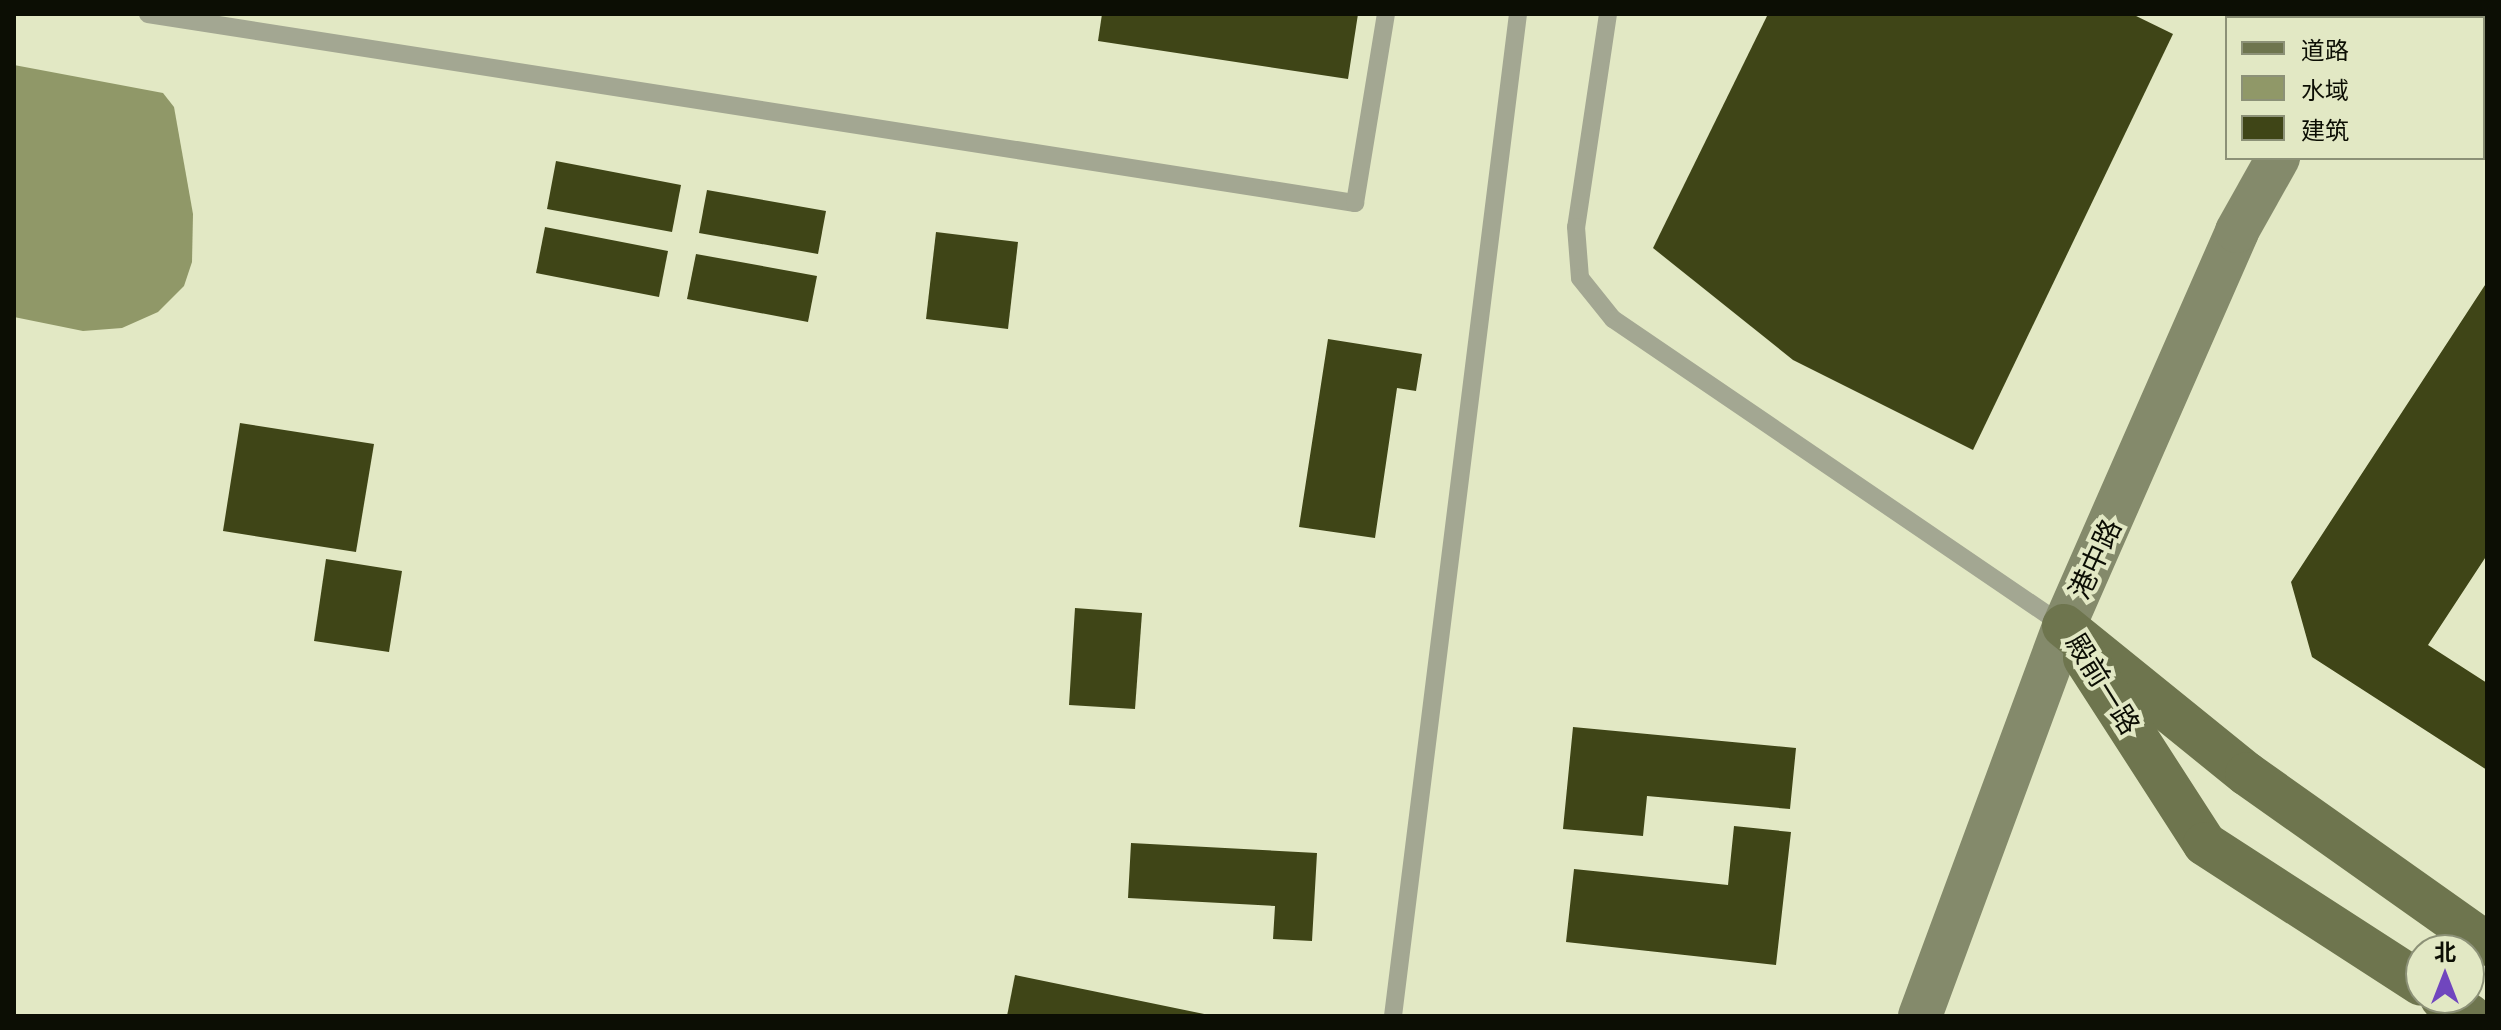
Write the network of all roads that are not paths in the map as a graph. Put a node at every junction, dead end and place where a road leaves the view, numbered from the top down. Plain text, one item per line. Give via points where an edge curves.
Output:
1 (148, 14) edge
2 (1386, 14) edge
3 (1518, 14) edge
4 (1608, 14) edge
5 (2277, 160) edge
6 (2064, 626) junction
7 (2487, 944) edge
8 (2405, 974) edge
9 (1393, 1016) edge
10 (1920, 1016) edge

1 - 2 lane via 1355,203
3 - 9 lane
4 - 6 lane via 1576,227 1580,278 1613,319
5 - 6 street, 港中路 via 2237,231
6 - 7 main road, 殿前一路 via 2247,774
6 - 8 main road, 殿前一路 via 2205,844
6 - 10 street, 港中路

